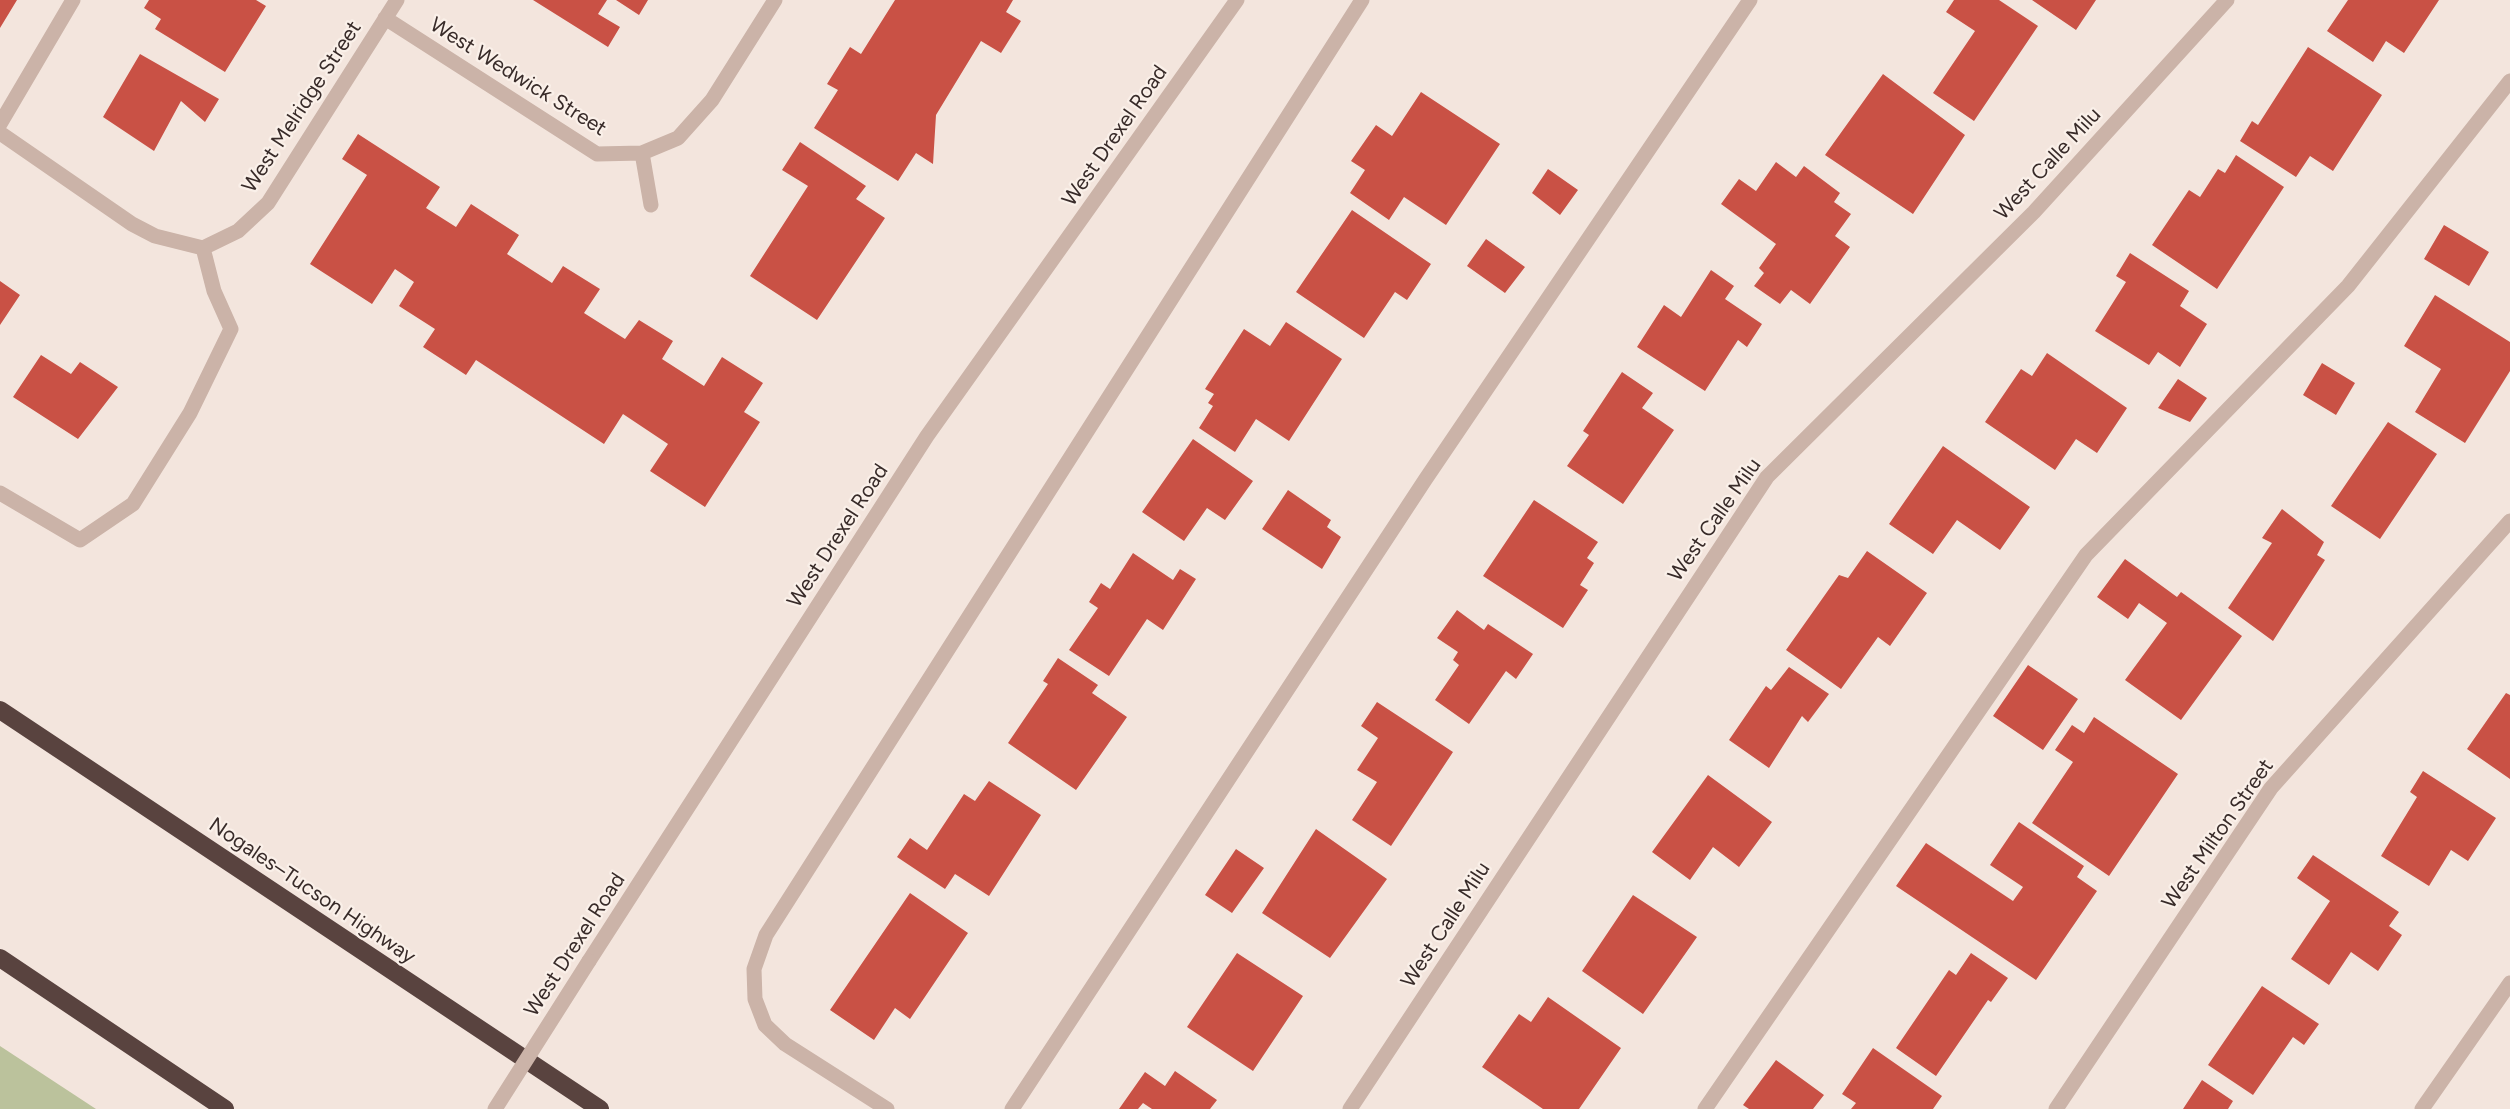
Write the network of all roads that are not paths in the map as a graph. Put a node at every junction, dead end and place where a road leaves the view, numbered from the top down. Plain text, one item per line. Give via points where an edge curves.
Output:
1 (73, 0) edge
2 (397, 0) edge
3 (775, 0) edge
4 (1237, 0) edge
5 (1362, 0) edge
6 (1750, 0) edge
7 (2227, 0) edge
8 (385, 18) junction
9 (2510, 81) edge
10 (0, 124) edge
11 (0, 133) edge
12 (642, 153) junction
13 (651, 204) dead end
14 (203, 248) junction
15 (0, 493) edge
16 (2510, 521) edge
17 (0, 710) edge
18 (0, 958) edge
19 (2510, 983) edge
20 (225, 1109) edge
21 (495, 1109) edge
22 (600, 1109) edge
23 (887, 1109) edge
24 (1012, 1109) edge
25 (1350, 1109) edge
26 (1705, 1109) edge
27 (2056, 1109) edge
28 (2422, 1109) edge

1 - 10 street
2 - 8 street, West Melridge Street
3 - 12 street, West Wedwick Street via 712,100 678,138
4 - 21 street, West Drexel Road, bridge via 927,436
5 - 23 street via 766,935 754,969 755,999 765,1025 785,1044
6 - 24 street via 1425,480
7 - 25 street, West Calle Milu via 2034,212 1767,477
8 - 12 street, West Wedwick Street via 597,154
8 - 14 street, West Melridge Street via 268,203 238,231
9 - 26 street via 2348,286 2086,555
11 - 14 street via 132,224 155,236
12 - 13 street
14 - 15 street via 214,291 231,329 190,413 133,504 80,540
16 - 27 street, West Milton Street via 2271,788
17 - 22 highway, Nogales–Tucson Highway
18 - 20 highway
19 - 28 street

